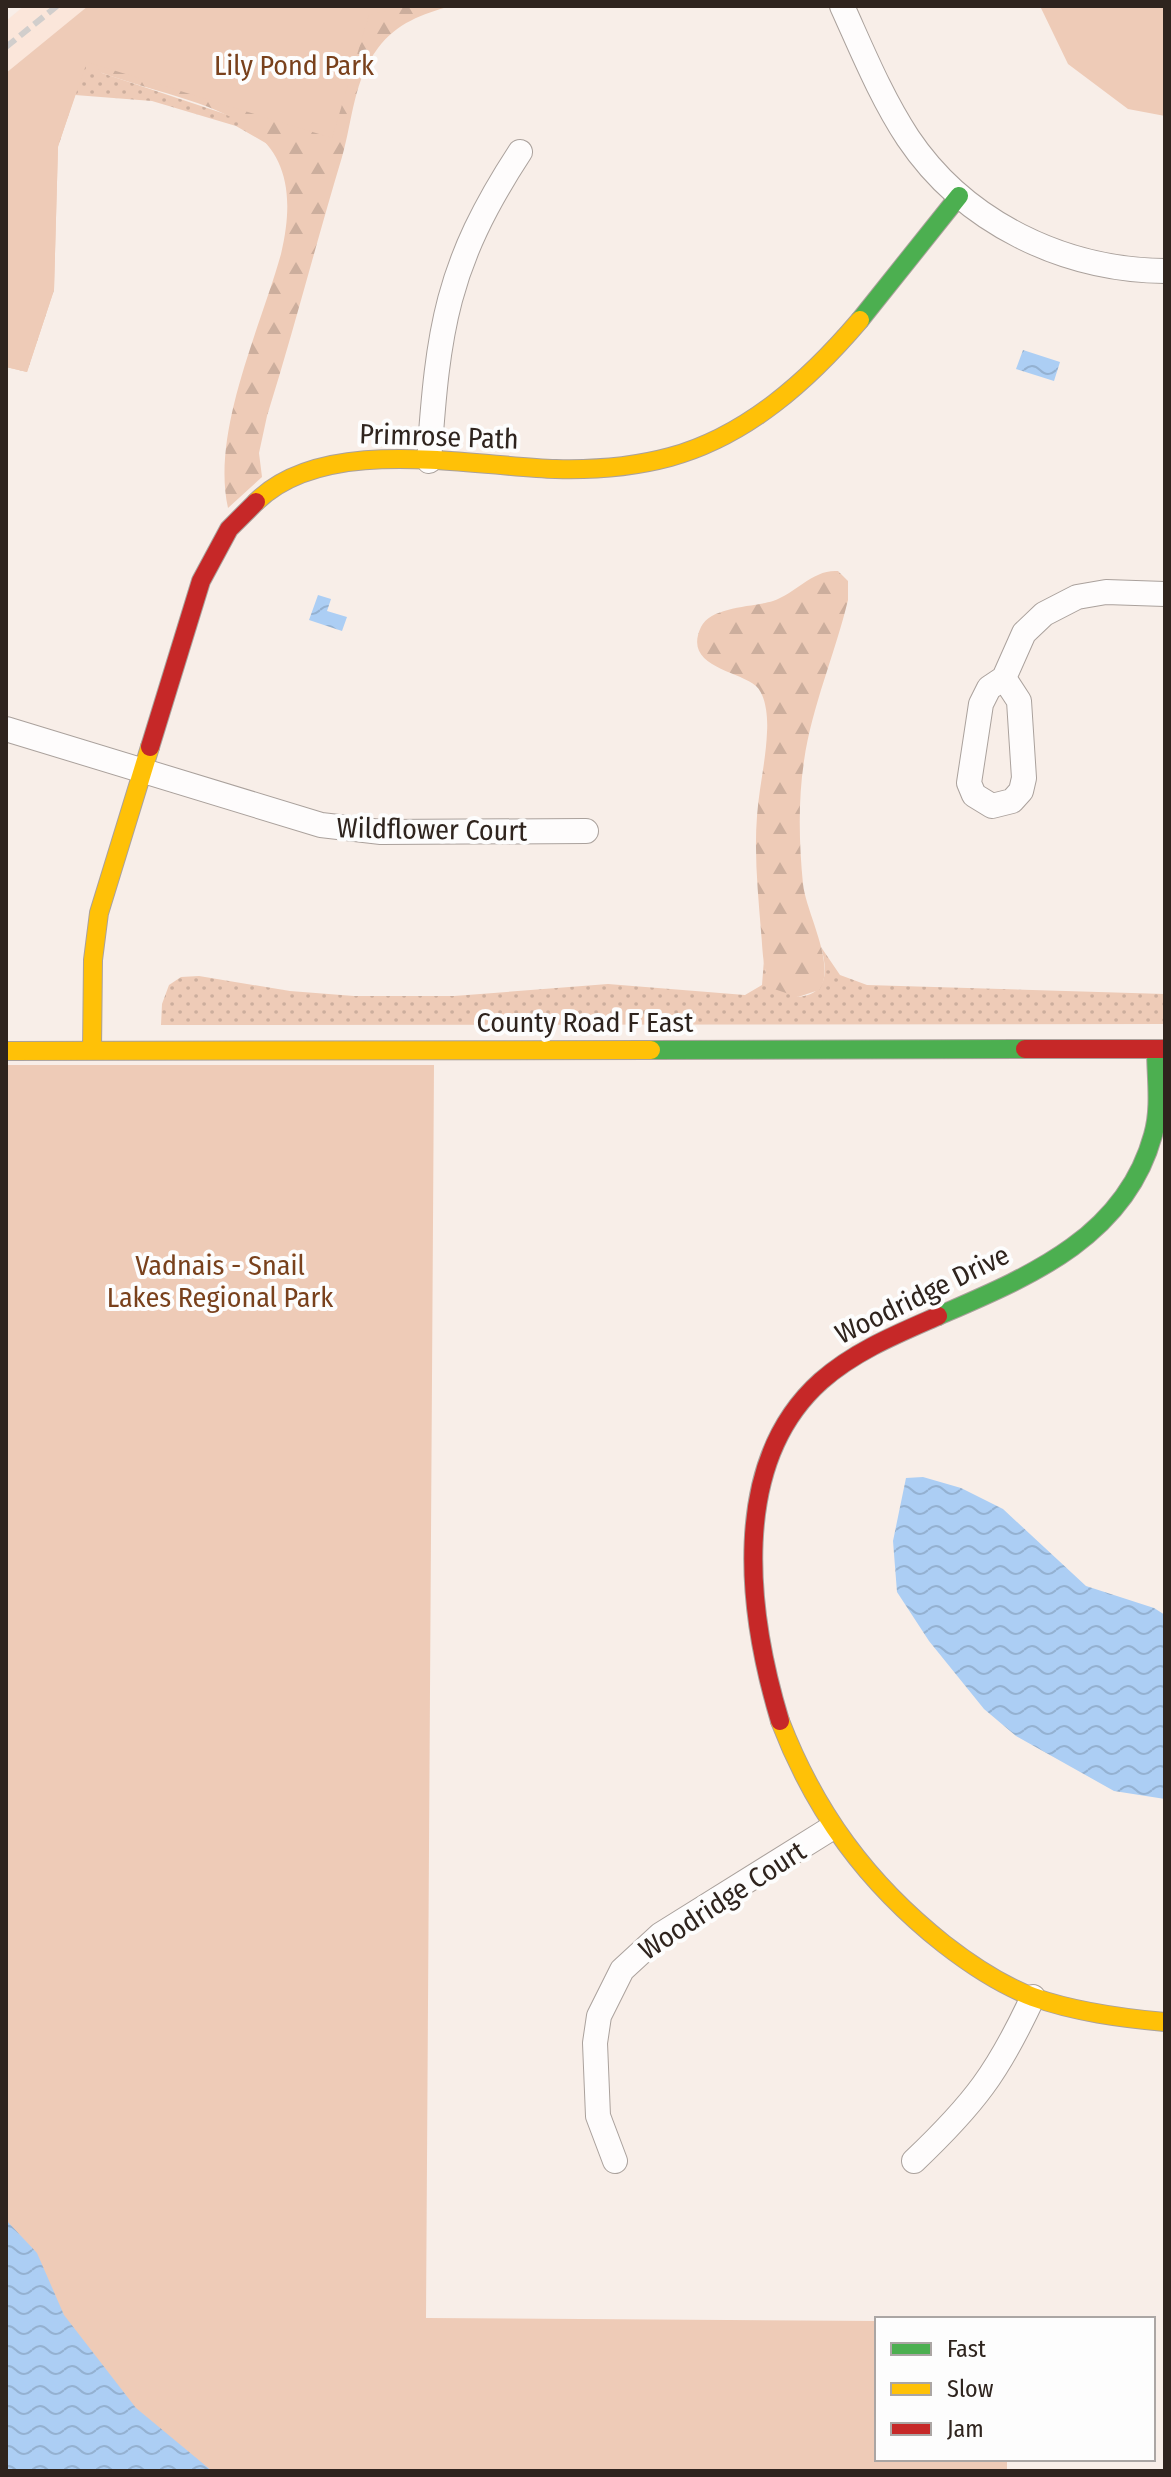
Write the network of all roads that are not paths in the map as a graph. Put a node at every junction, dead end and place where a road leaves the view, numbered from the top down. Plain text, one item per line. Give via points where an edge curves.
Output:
1 (842, 6) edge
2 (520, 152) dead end
3 (959, 196) junction
4 (1165, 271) edge
5 (429, 461) junction
6 (1165, 594) edge
7 (1004, 678) junction
8 (6, 729) edge
9 (141, 771) junction
10 (586, 831) dead end
11 (1160, 1049) edge
12 (6, 1051) edge
13 (92, 1051) junction
14 (830, 1829) junction
15 (1033, 1997) junction
16 (1165, 2022) edge
17 (615, 2161) dead end
18 (914, 2161) dead end

1 - 3 street via 900,125
2 - 5 street via 479,218 451,288 438,347
3 - 4 street via 999,224 1055,252 1110,267
3 - 5 street, Primrose Path via 808,378 723,436 660,460 609,468
5 - 9 street, Primrose Path via 371,458 323,465 272,491 236,522 213,554 198,590
6 - 7 street via 1096,593 1059,604 1024,633
7 - 7 street via 984,695 969,769 974,795 992,806 1012,801 1024,778 1019,701
8 - 9 street, Wildflower Court
9 - 10 street, Wildflower Court via 301,821 352,830
9 - 13 street, Primrose Path via 95,935
11 - 13 street, County Road F East
11 - 14 street, Woodridge Drive via 1147,1158 1135,1186 1108,1222 1053,1262 843,1362 798,1405 771,1454 755,1547 762,1651 791,1752
12 - 13 street, County Road F East
14 - 15 street, Woodridge Drive via 892,1902 932,1936
14 - 17 street, Woodridge Court via 660,1935 622,1970 599,2016 595,2043 598,2116
15 - 16 street, Woodridge Drive
15 - 18 street via 1000,2066 980,2094

